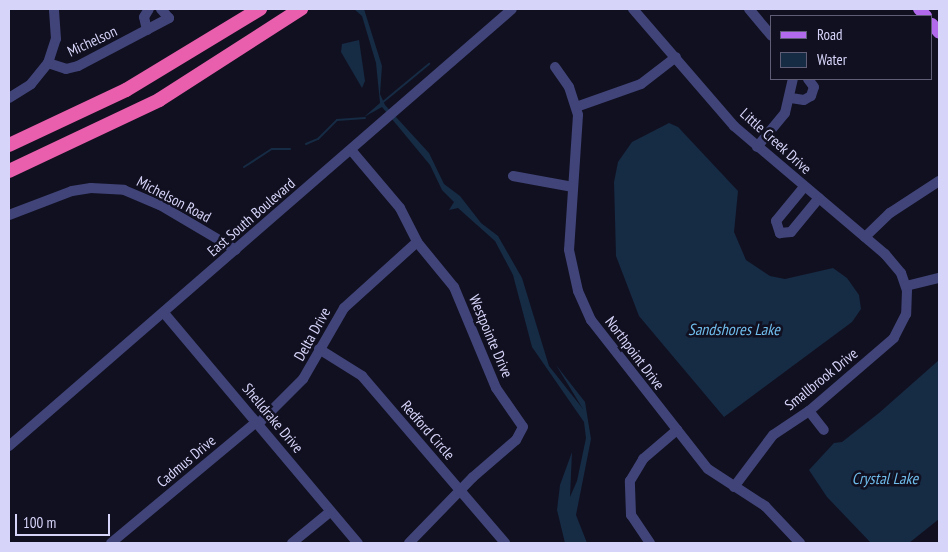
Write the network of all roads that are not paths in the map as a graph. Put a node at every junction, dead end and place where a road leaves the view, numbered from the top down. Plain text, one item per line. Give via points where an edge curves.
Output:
1 (54, 9) edge
2 (149, 9) edge
3 (161, 9) edge
4 (260, 9) edge
5 (301, 9) edge
6 (512, 9) edge
7 (633, 9) edge
8 (749, 9) edge
9 (147, 30) junction
10 (770, 34) edge
11 (676, 57) junction
12 (48, 63) junction
13 (555, 67) dead end
14 (793, 80) edge
15 (809, 80) edge
16 (9, 98) edge
17 (792, 98) junction
18 (576, 107) junction
19 (9, 146) edge
20 (757, 147) junction
21 (351, 150) junction
22 (9, 170) edge
23 (514, 176) dead end
24 (939, 181) edge
25 (804, 186) junction
26 (573, 187) junction
27 (819, 198) junction
28 (9, 215) edge
29 (865, 237) junction
30 (417, 242) junction
31 (236, 250) junction
32 (939, 278) edge
33 (906, 286) junction
34 (164, 313) junction
35 (319, 348) junction
36 (809, 411) junction
37 (257, 423) junction
38 (677, 430) junction
39 (824, 430) dead end
40 (9, 446) edge
41 (734, 487) junction
42 (461, 491) junction
43 (331, 511) junction
44 (111, 543) edge
45 (292, 543) edge
46 (358, 543) edge
47 (409, 543) edge
48 (505, 543) edge
49 (650, 543) edge
50 (800, 543) edge

1 - 12 street via 56,39
2 - 9 street via 144,17
3 - 9 street, Michelson via 169,18
4 - 19 highway via 126,90
5 - 22 highway via 159,100
6 - 21 street, East South Boulevard
7 - 11 street, Little Creek Drive
8 - 10 street
9 - 12 street, Michelson via 72,68
11 - 18 street via 641,84
11 - 20 street, Little Creek Drive
12 - 16 street via 31,84
13 - 18 street, Northpoint Drive
14 - 17 street
15 - 17 street via 814,87 812,96 804,100
17 - 20 street via 785,113
18 - 26 street, Northpoint Drive via 580,131
20 - 25 street, Little Creek Drive
21 - 30 street, Westpointe Drive via 400,208
21 - 31 street, East South Boulevard
23 - 26 street
24 - 29 street via 890,213
25 - 27 street, Little Creek Drive
25 - 27 street via 776,221 780,233 791,232
26 - 38 street, Northpoint Drive via 569,250 583,302 601,336
27 - 29 street, Little Creek Drive
28 - 31 street, Michelson Road via 72,191 91,188 124,190 160,205
29 - 33 street, Little Creek Drive via 897,267
30 - 35 street, Delta Drive via 344,308
30 - 42 street, Westpointe Drive via 460,298 496,388 523,427 516,440
31 - 34 street, East South Boulevard
32 - 33 street
33 - 36 street, Smallbrook Drive via 906,314 894,338
34 - 37 street, Shelldrake Drive
34 - 40 street, East South Boulevard
35 - 37 street, Delta Drive via 300,383
35 - 42 street, Redford Circle via 362,376
36 - 39 street
36 - 41 street, Smallbrook Drive via 764,443
37 - 43 street, Shelldrake Drive
37 - 44 street, Cadmus Drive
38 - 41 street, Northpoint Drive via 708,469
38 - 49 street via 643,459 630,481 631,515
41 - 50 street, Northpoint Drive via 776,516
42 - 47 street, Westpointe Drive
42 - 48 street, Redford Circle
43 - 45 street
43 - 46 street, Shelldrake Drive

